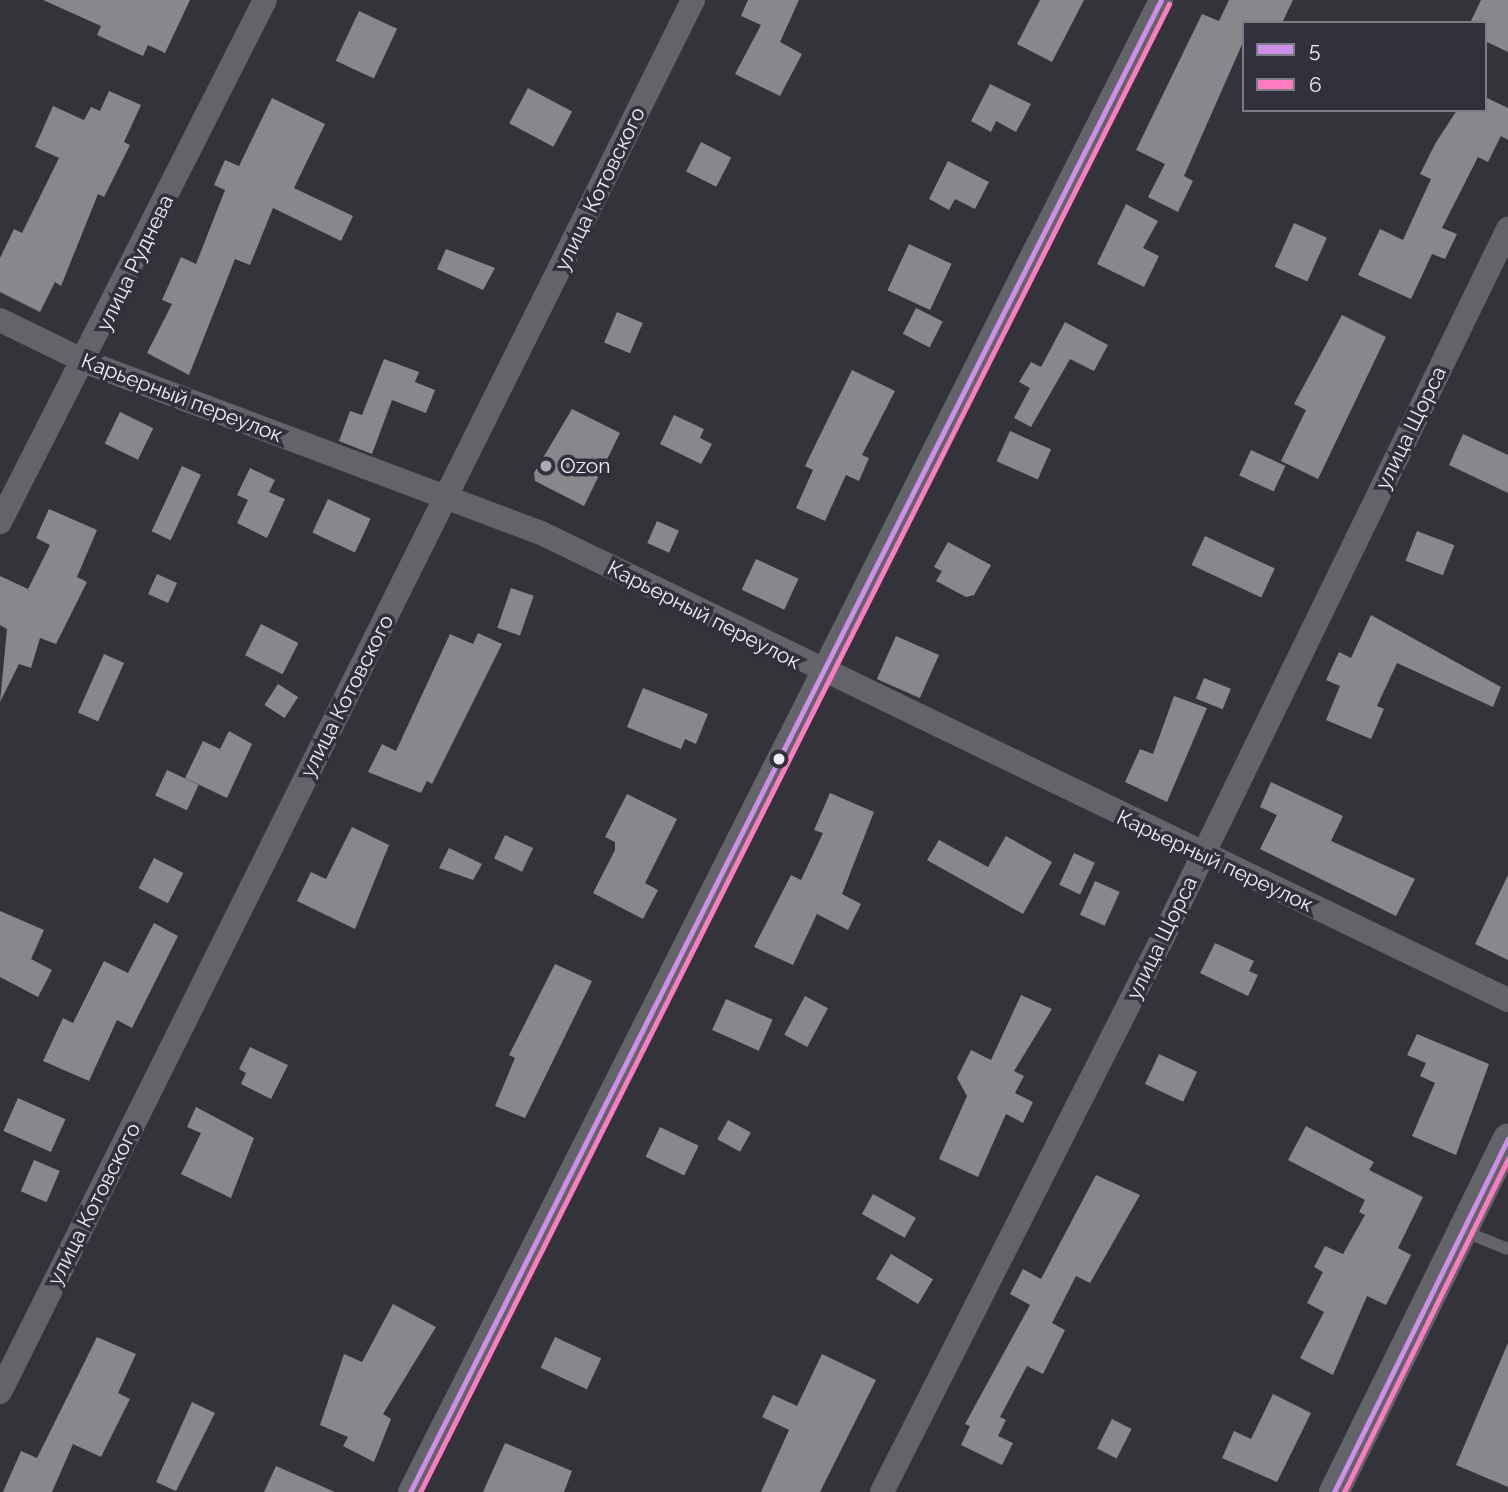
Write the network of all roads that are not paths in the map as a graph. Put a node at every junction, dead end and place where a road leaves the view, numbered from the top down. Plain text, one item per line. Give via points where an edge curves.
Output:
1 (265, 0) edge
2 (693, 0) edge
3 (1161, 0) edge
4 (1508, 229) edge
5 (0, 320) edge
6 (86, 362) junction
7 (448, 495) junction
8 (0, 522) edge
9 (825, 675) junction
10 (1203, 856) junction
11 (1508, 1000) edge
12 (1508, 1138) edge
13 (1463, 1230) junction
14 (1508, 1249) edge
15 (0, 1392) edge
16 (410, 1492) edge
17 (882, 1492) edge
18 (1334, 1492) edge

1 - 6 street, улица Руднева
2 - 7 street, улица Котовского
3 - 9 street
4 - 10 street, улица Щорса
5 - 6 street, Карьерный переулок
6 - 7 street, Карьерный переулок
6 - 8 street, улица Руднева
7 - 9 street, Карьерный переулок via 539,532
7 - 15 street, улица Котовского
9 - 10 street, Карьерный переулок
9 - 16 street
10 - 11 street, Карьерный переулок
10 - 17 street, улица Щорса
12 - 13 street
13 - 14 lane
13 - 18 street

